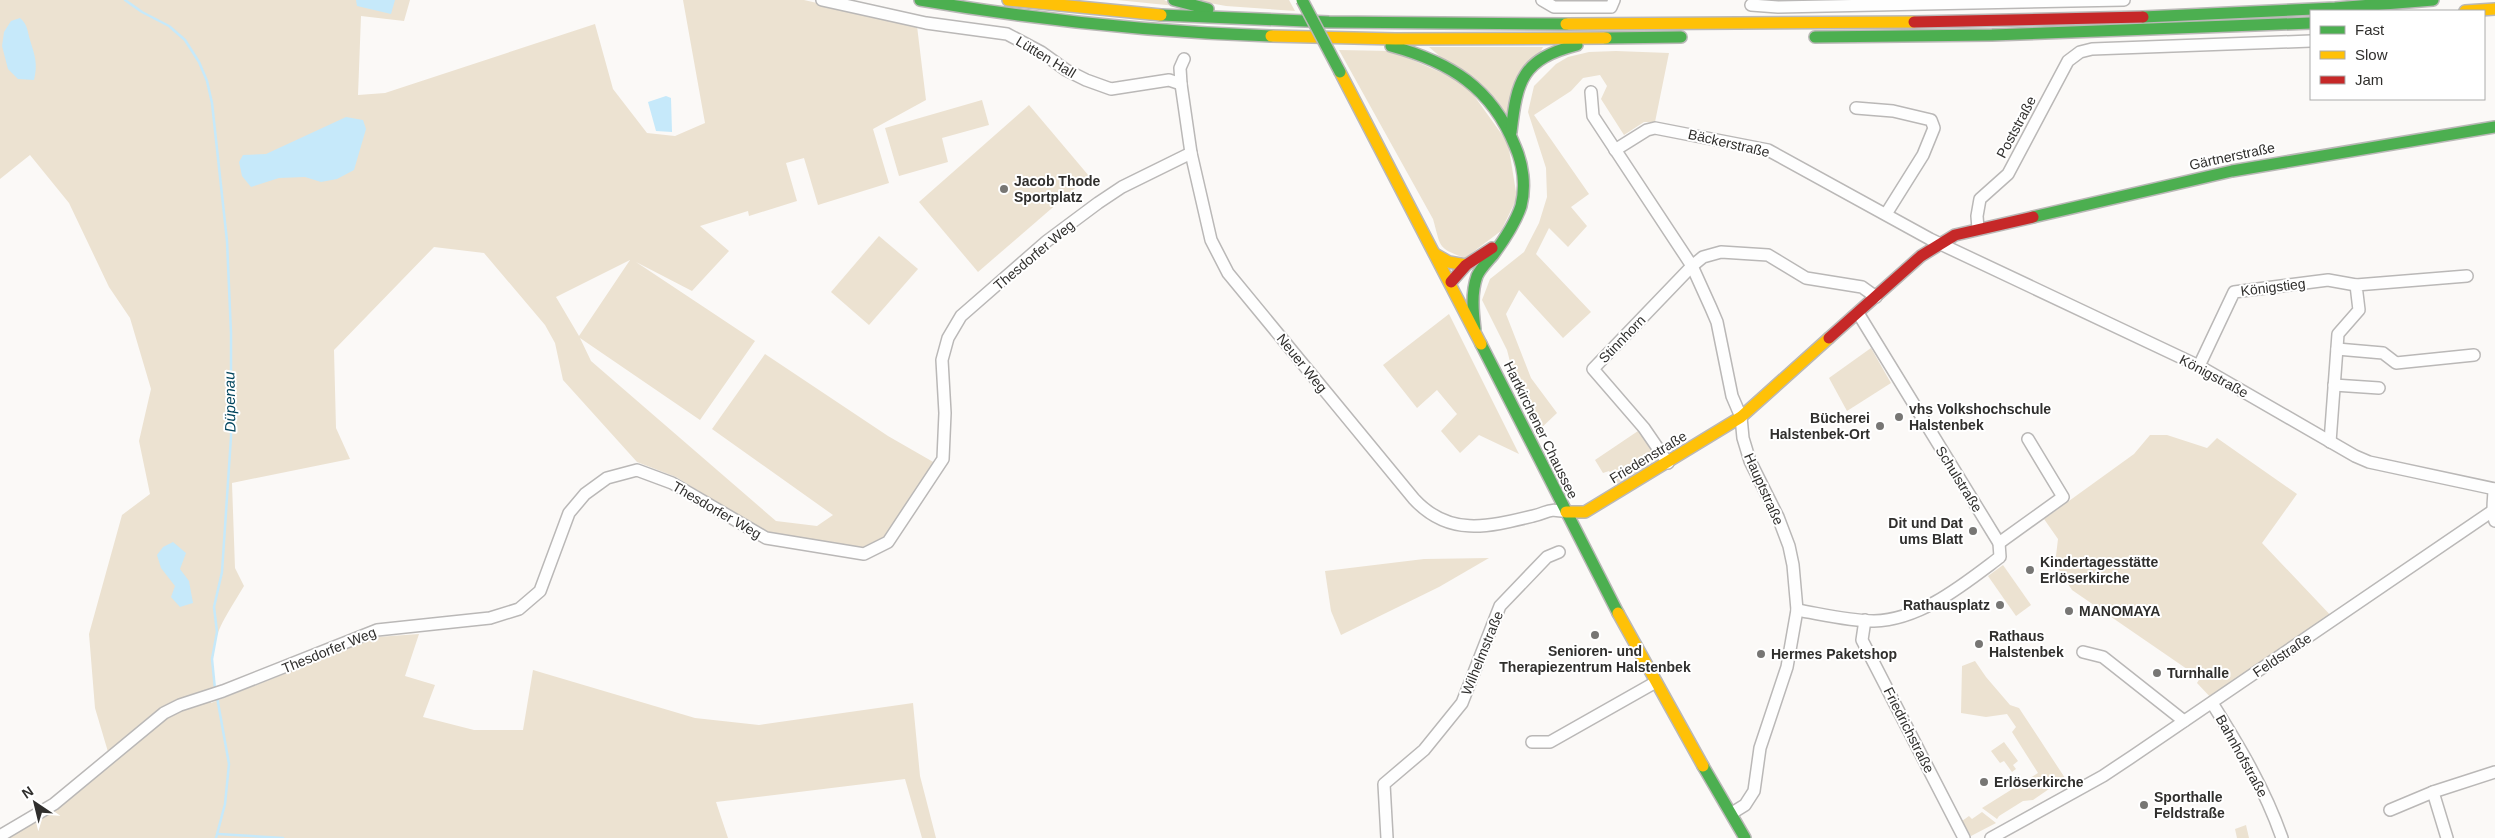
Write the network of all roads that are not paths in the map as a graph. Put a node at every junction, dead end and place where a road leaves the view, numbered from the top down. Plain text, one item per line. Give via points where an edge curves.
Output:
1 (822, 0) edge
2 (920, 0) edge
3 (1008, 0) edge
4 (1174, 0) edge
5 (1302, 0) edge
6 (1542, 0) edge
7 (1614, 0) edge
8 (2124, 0) edge
9 (2433, 0) edge
10 (1751, 5) dead end
11 (2495, 8) edge
12 (2475, 10) edge
13 (1282, 22) junction
14 (2310, 23) edge
15 (1689, 37) dead end
16 (1802, 37) dead end
17 (1355, 38) junction
18 (1624, 38) junction
19 (2310, 41) edge
20 (1184, 59) dead end
21 (1181, 84) junction
22 (1591, 92) dead end
23 (1856, 108) dead end
24 (2495, 127) edge
25 (1511, 132) junction
26 (1615, 150) junction
27 (1191, 153) junction
28 (1886, 214) junction
29 (1978, 229) junction
30 (1501, 241) junction
31 (1939, 243) junction
32 (1435, 254) junction
33 (1466, 265) junction
34 (1692, 266) junction
35 (1478, 274) junction
36 (2467, 276) dead end
37 (1451, 282) junction
38 (2356, 285) junction
39 (1876, 297) junction
40 (1858, 313) junction
41 (1475, 329) junction
42 (2337, 349) junction
43 (2474, 355) dead end
44 (2199, 366) junction
45 (2334, 385) junction
46 (2379, 388) dead end
47 (1741, 417) junction
48 (2028, 439) dead end
49 (2330, 442) junction
50 (1668, 463) junction
51 (2494, 489) edge
52 (1566, 512) junction
53 (2493, 516) edge
54 (1999, 543) junction
55 (1559, 552) dead end
56 (1797, 610) junction
57 (1865, 620) junction
58 (2083, 652) dead end
59 (1656, 682) junction
60 (2212, 703) junction
61 (2184, 721) junction
62 (1532, 742) dead end
63 (2495, 772) edge
64 (2434, 792) junction
65 (2390, 810) dead end
66 (1732, 813) junction
67 (0, 836) edge
68 (1386, 838) edge
69 (1745, 838) edge
70 (1964, 838) edge
71 (1991, 838) edge
72 (2282, 838) edge
73 (2447, 838) edge

1 - 21 street, Lütten Hall via 926,23 1007,34 1066,70 1111,88 1169,80
2 - 17 main road via 1057,21 1128,28
3 - 13 main road via 1128,14
4 - 13 main road
5 - 32 main road, Hartkirchener Chaussee, bridge
6 - 7 street via 1554,7 1611,7
8 - 10 street
9 - 13 main road via 2249,13 1993,21
11 - 12 main road
14 - 16 main road via 1992,35
15 - 18 main road
17 - 18 main road
17 - 25 main road via 1419,52 1447,65 1487,95
18 - 25 main road via 1553,50 1537,60 1519,84
19 - 29 street, Poststraße via 2080,52 2068,61 2008,174 1980,199
20 - 21 street, Neuer Weg via 1180,68
21 - 27 street, Neuer Weg
22 - 26 street, Hauptstraße via 1593,116
23 - 28 street via 1915,115 1931,120 1934,128 1923,155
24 - 29 main road, Gärtnerstraße via 2232,171
25 - 30 main road via 1522,172 1523,196 1516,219
26 - 28 street, Bäckerstraße via 1647,130 1665,128 1768,150
26 - 34 street, Hauptstraße
27 - 52 street, Neuer Weg via 1210,237 1223,266 1421,507 1443,521 1478,527 1536,516 1550,509
27 - 67 street, Thesdorfer Weg via 1098,203 1047,241 961,316 948,338 942,360 943,459 888,542 864,554 766,538 672,483 637,470 607,478 585,494 569,513 540,591 519,609 490,618 376,630 223,692 180,705 164,713 54,804
28 - 31 street, Bäckerstraße
29 - 31 main road
30 - 33 main road
30 - 35 main road
31 - 39 main road
31 - 44 street, Königstraße
32 - 33 main road via 1446,261
32 - 37 main road, Hartkirchener Chaussee
33 - 37 main road
34 - 39 street via 1703,257 1721,252 1768,255 1806,278 1862,287
34 - 47 street, Hauptstraße via 1717,322 1732,396
34 - 50 street, Stinnhorn via 1593,368 1644,428
35 - 37 main road via 1464,281
35 - 41 main road via 1472,294
36 - 38 street
37 - 41 main road, Hartkirchener Chaussee
38 - 42 street via 2358,310 2338,334
38 - 44 street, Königstieg via 2328,280 2234,292 2218,333
39 - 40 main road
40 - 47 main road
40 - 54 street, Schulstraße
41 - 52 main road, Hartkirchener Chaussee
42 - 43 street via 2383,353 2396,363
42 - 45 street
44 - 49 street, Königstraße
45 - 46 street
45 - 49 street
47 - 50 main road, Friedenstraße
47 - 56 street, Hauptstraße via 1750,460 1789,546
48 - 54 street via 2063,497
49 - 51 street, Königstraße via 2370,462
50 - 52 main road, Friedenstraße via 1585,512
51 - 53 street
52 - 59 main road, Hartkirchener Chaussee
53 - 60 street, Feldstraße
54 - 57 street via 2000,557 1923,608 1874,621
55 - 68 street, Wilhelmstraße via 1547,556 1500,606 1462,703 1424,750 1384,784
56 - 57 street
56 - 66 street, Hauptstraße via 1787,667 1760,748 1754,791 1745,805
57 - 70 street, Friedrichstraße via 1862,640
58 - 61 street via 2103,657
59 - 62 street via 1550,742
59 - 66 main road, Hartkirchener Chaussee
60 - 61 street, Feldstraße
60 - 72 street, Bahnhofstraße via 2248,760
61 - 71 street, Feldstraße via 2103,776
63 - 64 street
64 - 65 street
64 - 73 street
66 - 69 main road, Hartkirchener Chaussee

